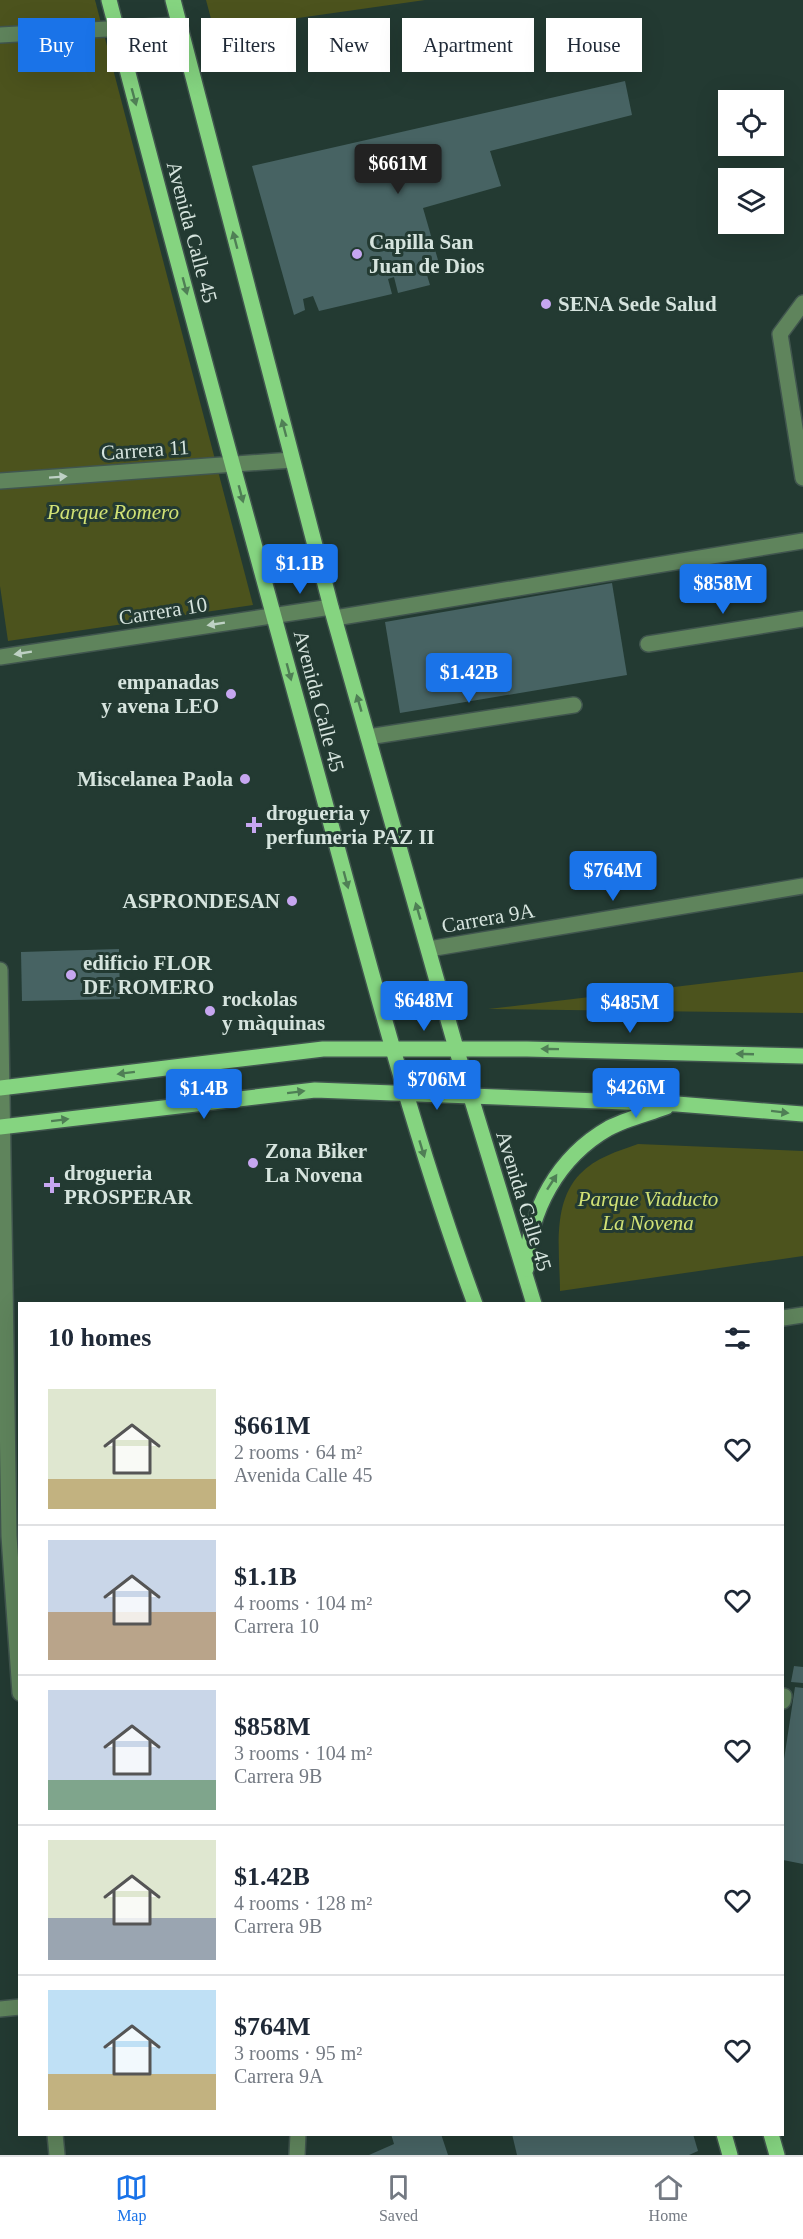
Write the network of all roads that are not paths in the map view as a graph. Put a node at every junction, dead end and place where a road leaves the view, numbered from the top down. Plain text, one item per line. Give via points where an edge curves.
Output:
1 (109, 0) edge
2 (173, 0) edge
3 (114, 18) edge
4 (177, 18) edge
5 (107, 28) edge
6 (0, 34) edge
7 (189, 63) edge
8 (128, 72) edge
9 (803, 303) edge
10 (292, 460) junction
11 (232, 464) junction
12 (803, 478) edge
13 (0, 481) edge
14 (803, 541) edge
15 (333, 612) junction
16 (274, 615) junction
17 (803, 619) edge
18 (648, 644) dead end
19 (0, 657) edge
20 (574, 705) dead end
21 (368, 737) junction
22 (803, 886) edge
23 (429, 949) junction
24 (0, 970) edge
25 (456, 1048) junction
26 (393, 1049) junction
27 (803, 1056) edge
28 (1, 1088) edge
29 (405, 1093) junction
30 (470, 1096) junction
31 (677, 1104) junction
32 (803, 1114) edge
33 (1, 1127) edge
34 (526, 1278) junction
35 (474, 1302) edge
36 (533, 1302) edge
37 (803, 1315) edge
38 (784, 1318) edge
39 (10, 1536) edge
40 (18, 1662) edge
41 (18, 2007) edge
42 (0, 2009) edge
43 (55, 2136) edge
44 (298, 2136) edge
45 (725, 2136) edge
46 (772, 2136) edge
47 (57, 2155) edge
48 (297, 2155) edge
49 (730, 2155) edge
50 (777, 2155) edge

1 - 3 main road, Avenida Calle 45
2 - 4 main road, Avenida Calle 45
5 - 6 street
10 -> 7 main road, Avenida Calle 45
8 -> 11 main road, Avenida Calle 45
9 - 12 street via 780,334
10 - 11 street, Carrera 11
10 - 15 main road, Avenida Calle 45
13 -> 11 street, Carrera 11
11 -> 16 main road, Avenida Calle 45
14 - 15 street, Carrera 10
15 - 16 street, Carrera 10
21 -> 15 main road, Avenida Calle 45
16 -> 19 street, Carrera 10
16 -> 26 main road, Avenida Calle 45
17 - 18 street
20 - 21 street
23 -> 21 main road, Avenida Calle 45
22 - 23 street, Carrera 9A
23 - 25 main road, Avenida Calle 45
24 - 28 street
25 - 26 main road
27 -> 25 main road
25 - 30 main road, Avenida Calle 45
26 -> 28 main road via 323,1049
26 - 29 main road, Avenida Calle 45
28 - 33 street
29 - 30 main road
33 -> 29 main road via 315,1090
29 -> 35 main road, Avenida Calle 45
30 - 31 main road
30 - 34 main road, Avenida Calle 45
31 -> 32 main road
34 -> 31 main road via 531,1228 551,1183 566,1163 610,1128
33 - 39 street
34 - 36 main road, Avenida Calle 45
37 - 38 street
39 - 40 street
41 - 42 street
43 - 47 street
44 - 48 street
45 - 49 main road
46 - 50 main road

